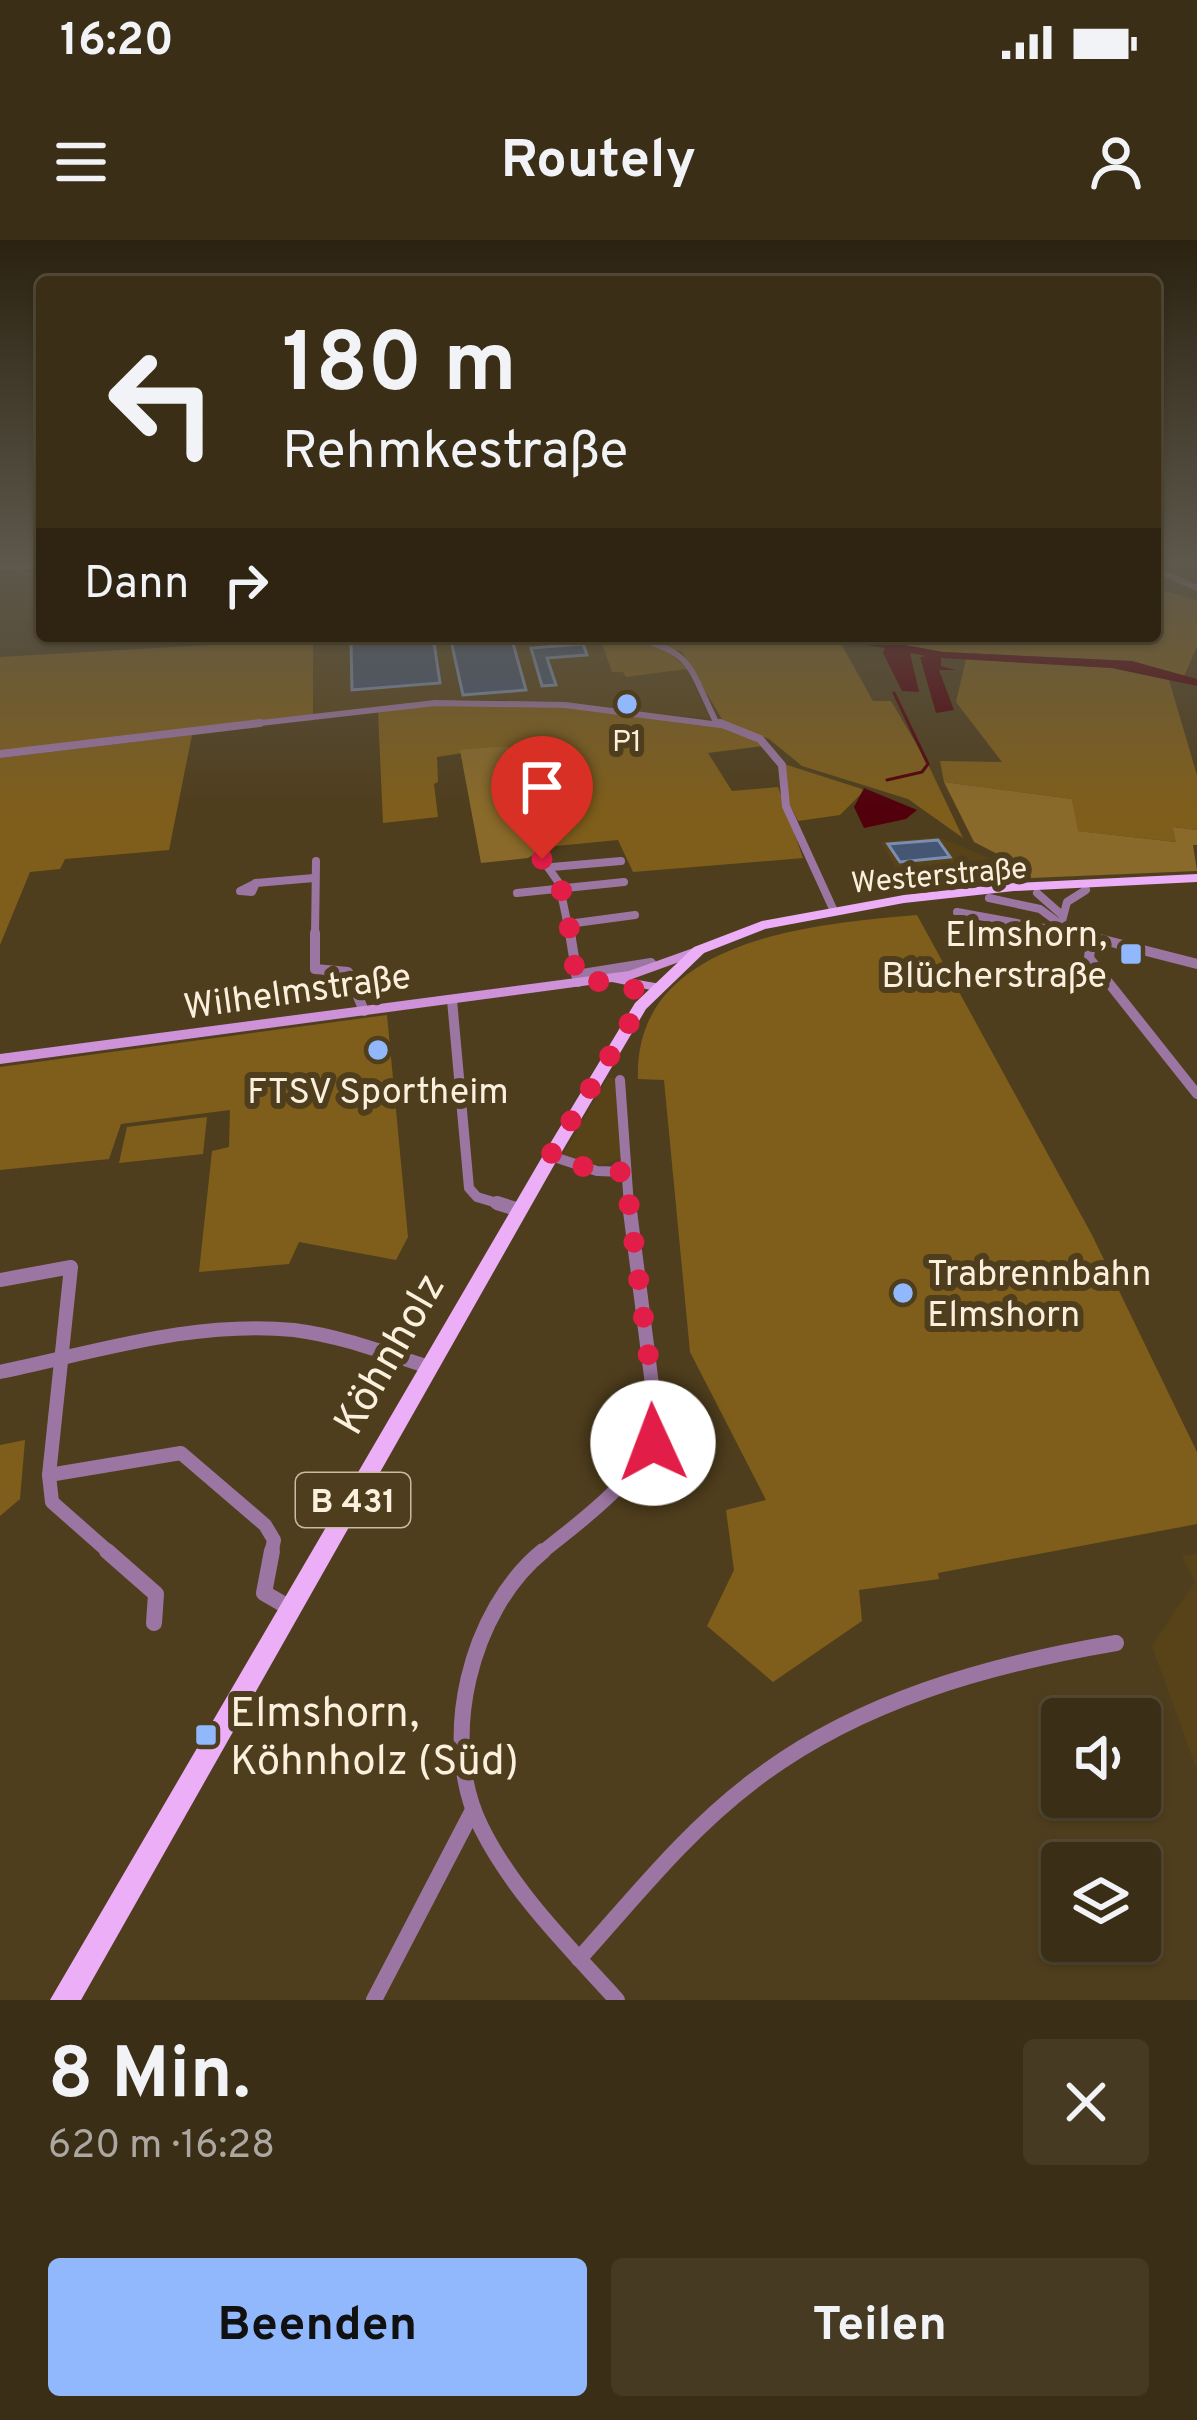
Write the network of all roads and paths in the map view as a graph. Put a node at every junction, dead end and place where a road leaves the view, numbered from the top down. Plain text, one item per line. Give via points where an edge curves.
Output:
1 (652, 644) edge
2 (716, 722) junction
3 (0, 754) edge
4 (542, 859) dead end
5 (316, 861) dead end
6 (621, 861) dead end
7 (552, 867) junction
8 (314, 878) junction
9 (1197, 881) edge
10 (624, 883) dead end
11 (256, 884) dead end
12 (1034, 889) junction
13 (561, 890) junction
14 (1086, 890) junction
15 (517, 893) dead end
16 (989, 898) junction
17 (834, 911) junction
18 (957, 912) dead end
19 (635, 915) dead end
20 (1059, 917) junction
21 (568, 924) junction
22 (1071, 932) junction
23 (1091, 940) junction
24 (699, 950) junction
25 (651, 963) dead end
26 (1197, 964) edge
27 (577, 978) junction
28 (632, 980) junction
29 (656, 987) junction
30 (452, 1000) junction
31 (364, 1011) junction
32 (630, 1022) junction
33 (0, 1059) edge
34 (620, 1080) dead end
35 (1197, 1094) edge
36 (550, 1156) junction
37 (625, 1172) junction
38 (519, 1210) junction
39 (0, 1280) edge
40 (61, 1360) junction
41 (429, 1367) junction
42 (0, 1372) edge
43 (49, 1475) junction
44 (290, 1608) junction
45 (154, 1623) dead end
46 (1116, 1643) dead end
47 (472, 1810) junction
48 (579, 1959) junction
49 (65, 2000) edge
50 (374, 2000) edge
51 (617, 2000) edge

1 - 2 street via 683,655
2 - 3 street via 565,705 435,703
2 - 17 street via 760,739 782,765 786,806
4 - 7 street
5 - 8 street
6 - 7 street
7 - 13 street
8 - 11 street
8 - 31 street via 315,971 348,972
9 - 12 main road, Westerstraße / B 431
9 - 14 main road, Westerstraße / B 431
10 - 13 street
12 - 14 main road, Westerstraße / B 431
12 - 16 main road, Westerstraße / B 431
12 - 17 main road, Westerstraße / B 431
12 - 20 street
13 - 15 street
13 - 21 street
14 - 20 street
16 - 17 main road, Westerstraße / B 431
16 - 20 street
17 - 24 main road, Köhnholz / B 431 via 761,925
18 - 22 street
19 - 21 street
20 - 22 street
21 - 27 street
22 - 23 street
23 - 26 street
23 - 35 street via 1090,958
24 - 28 main road
24 - 29 main road, Köhnholz / B 431
25 - 27 street
27 - 28 main road, Wilhelmstraße
27 - 30 main road, Wilhelmstraße
28 - 29 main road, Wilhelmstraße
28 - 32 main road via 638,992
29 - 32 main road, Köhnholz / B 431
30 - 31 main road, Wilhelmstraße
30 - 38 street via 470,1188
31 - 33 main road, Wilhelmstraße
32 - 36 main road, Köhnholz / B 431
34 - 37 street
36 - 37 street
36 - 38 main road, Köhnholz / B 431
37 - 47 street via 653,1443 486,1612 466,1695
38 - 41 main road, Köhnholz / B 431
39 - 40 street via 71,1267
40 - 41 street via 204,1333 277,1329
40 - 42 street
40 - 43 street
41 - 44 main road, Köhnholz / B 431
43 - 44 street via 181,1453 266,1526 274,1540 264,1593
43 - 45 street via 52,1502 156,1594
44 - 49 main road, Köhnholz / B 431
46 - 48 street via 928,1690 800,1749 705,1825
47 - 48 street
47 - 50 street
48 - 51 street

